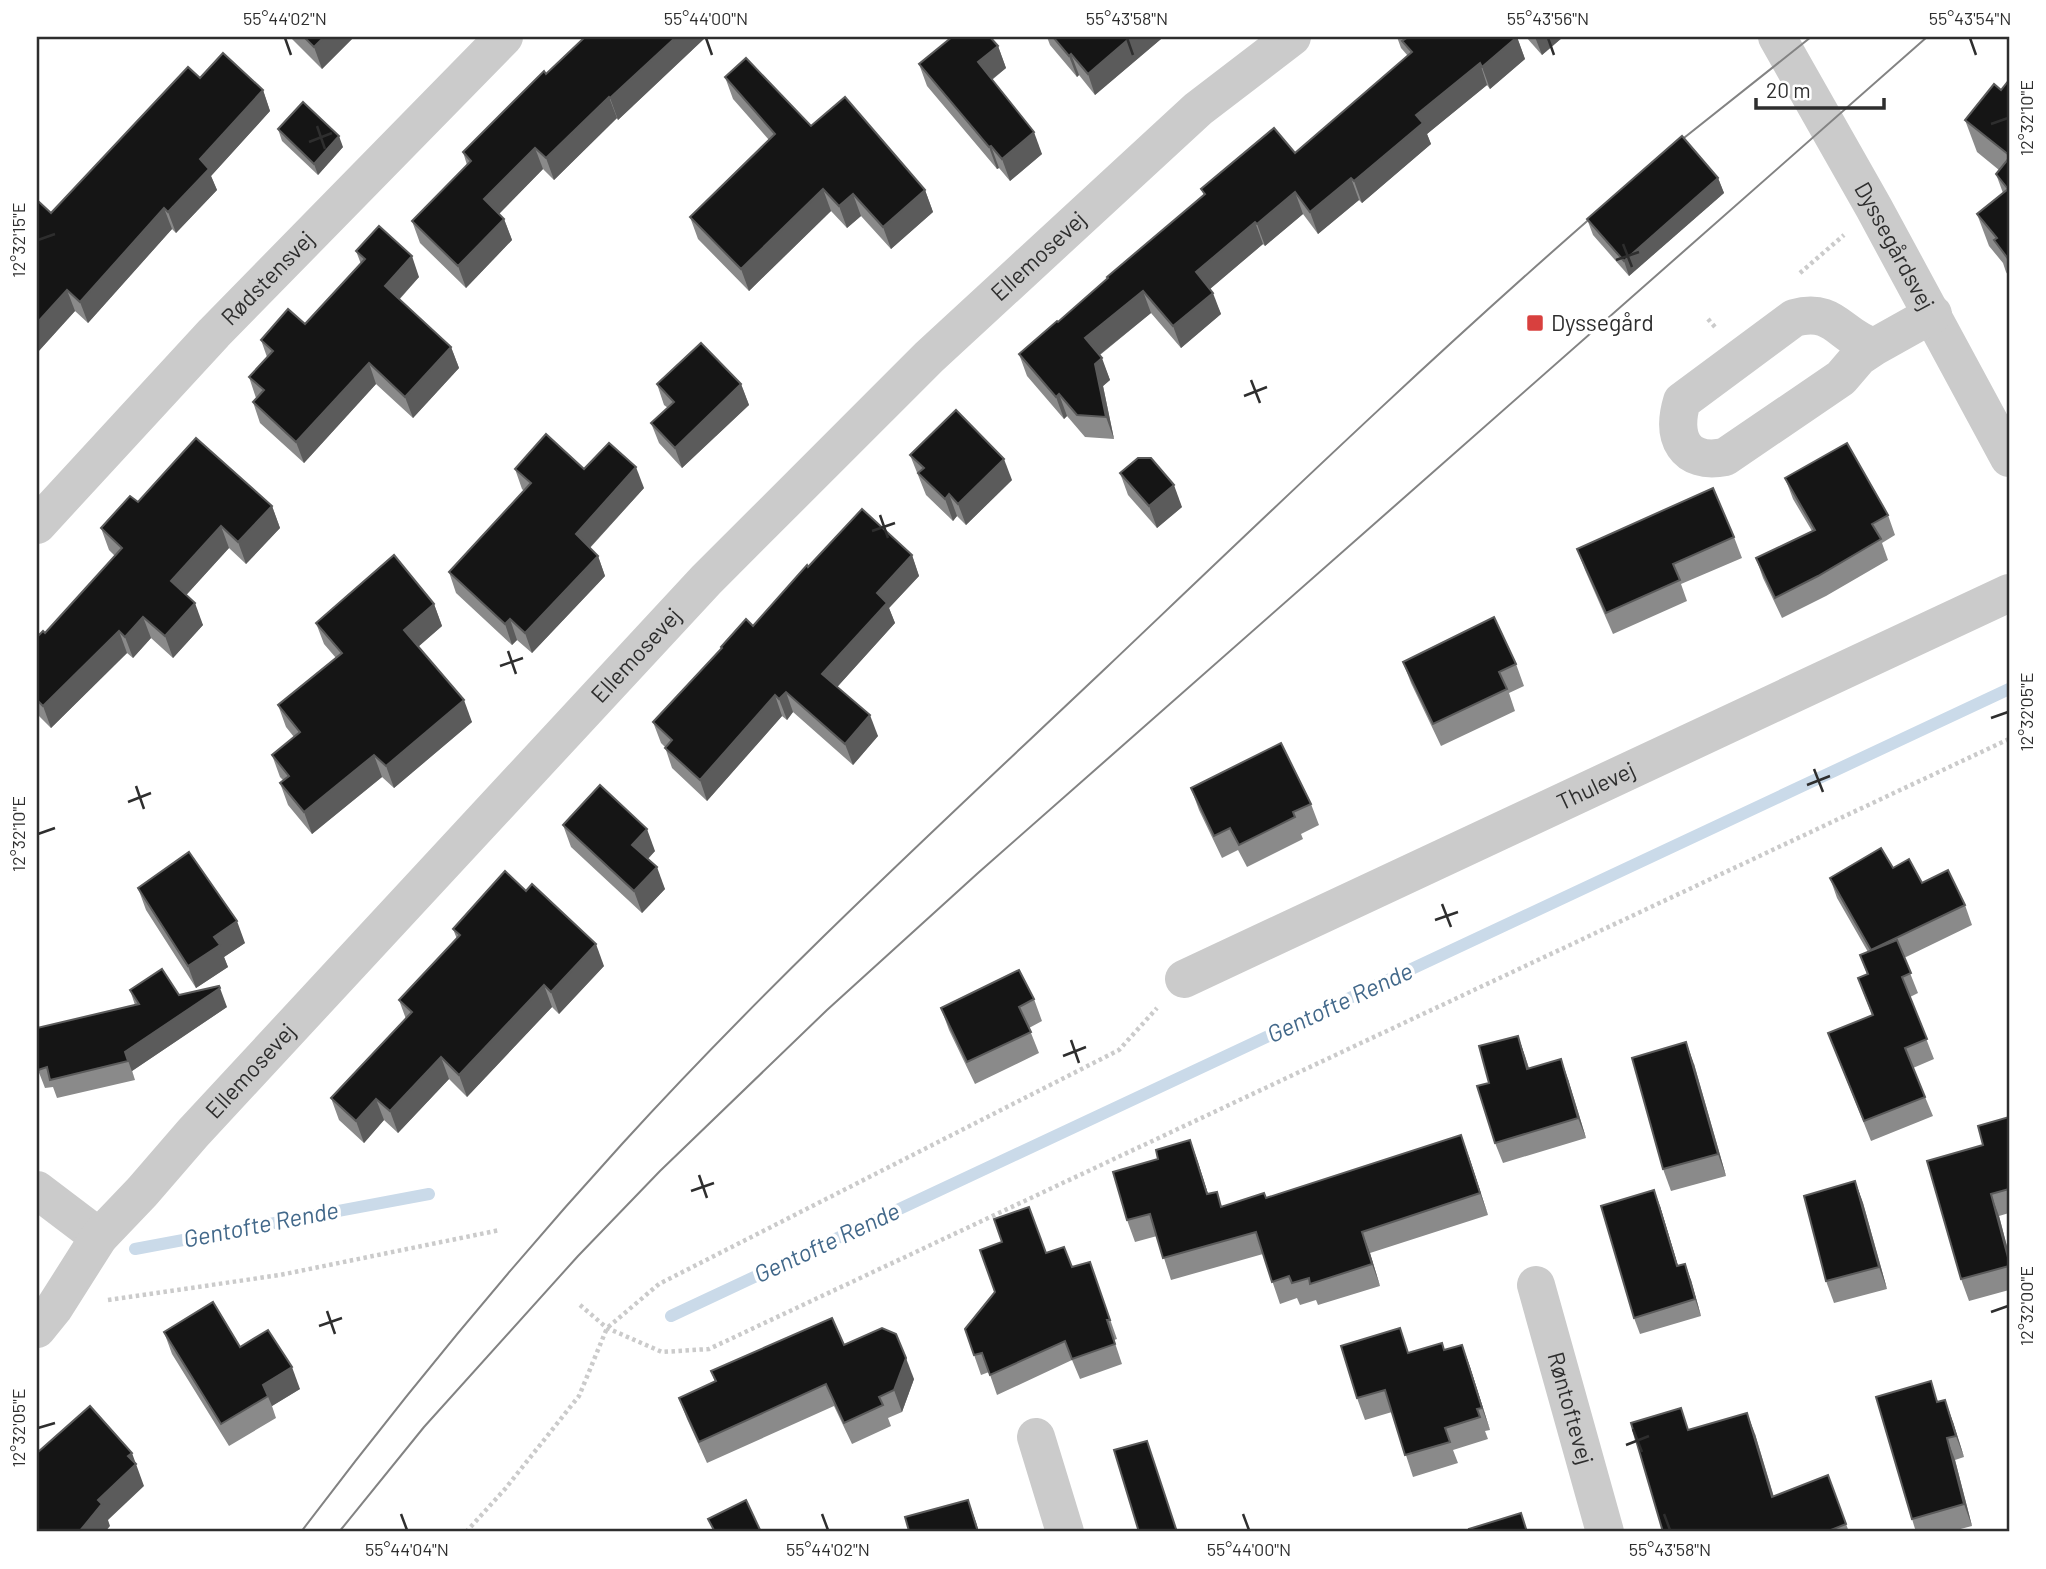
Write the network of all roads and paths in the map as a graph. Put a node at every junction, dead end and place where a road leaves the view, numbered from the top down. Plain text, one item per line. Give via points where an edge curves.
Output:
1 (504, 37) edge
2 (1292, 37) edge
3 (1777, 37) edge
4 (1933, 314) junction
5 (1874, 347) junction
6 (2005, 438) edge
7 (37, 525) edge
8 (2009, 593) edge
9 (2009, 738) edge
10 (1184, 979) joint
11 (37, 1190) edge
12 (500, 1230) dead end
13 (99, 1237) junction
14 (1536, 1285) dead end
15 (580, 1305) dead end
16 (45, 1319) edge
17 (607, 1328) junction
18 (1036, 1437) dead end
19 (466, 1532) edge
20 (1065, 1532) edge
21 (1605, 1532) edge

1 - 7 street, Rødstensvej via 214,333
2 - 13 street, Ellemosevej via 1198,109 949,339 715,571
3 - 4 street, Dyssegårdsvej
4 - 5 street
4 - 6 street, Dyssegårdsvej
5 - 5 street via 1819,316 1794,318 1682,401 1677,424 1681,440 1698,458 1725,457 1841,378 1858,357
8 - 10 street, Thulevej
9 - 17 path via 709,1349 662,1352
10 - 17 path via 1119,1051 659,1284
11 - 13 street
12 - 16 path
13 - 16 street, Ellemosevej
14 - 21 street, Røntoftevej
15 - 17 path
17 - 19 path via 579,1396
18 - 20 street

